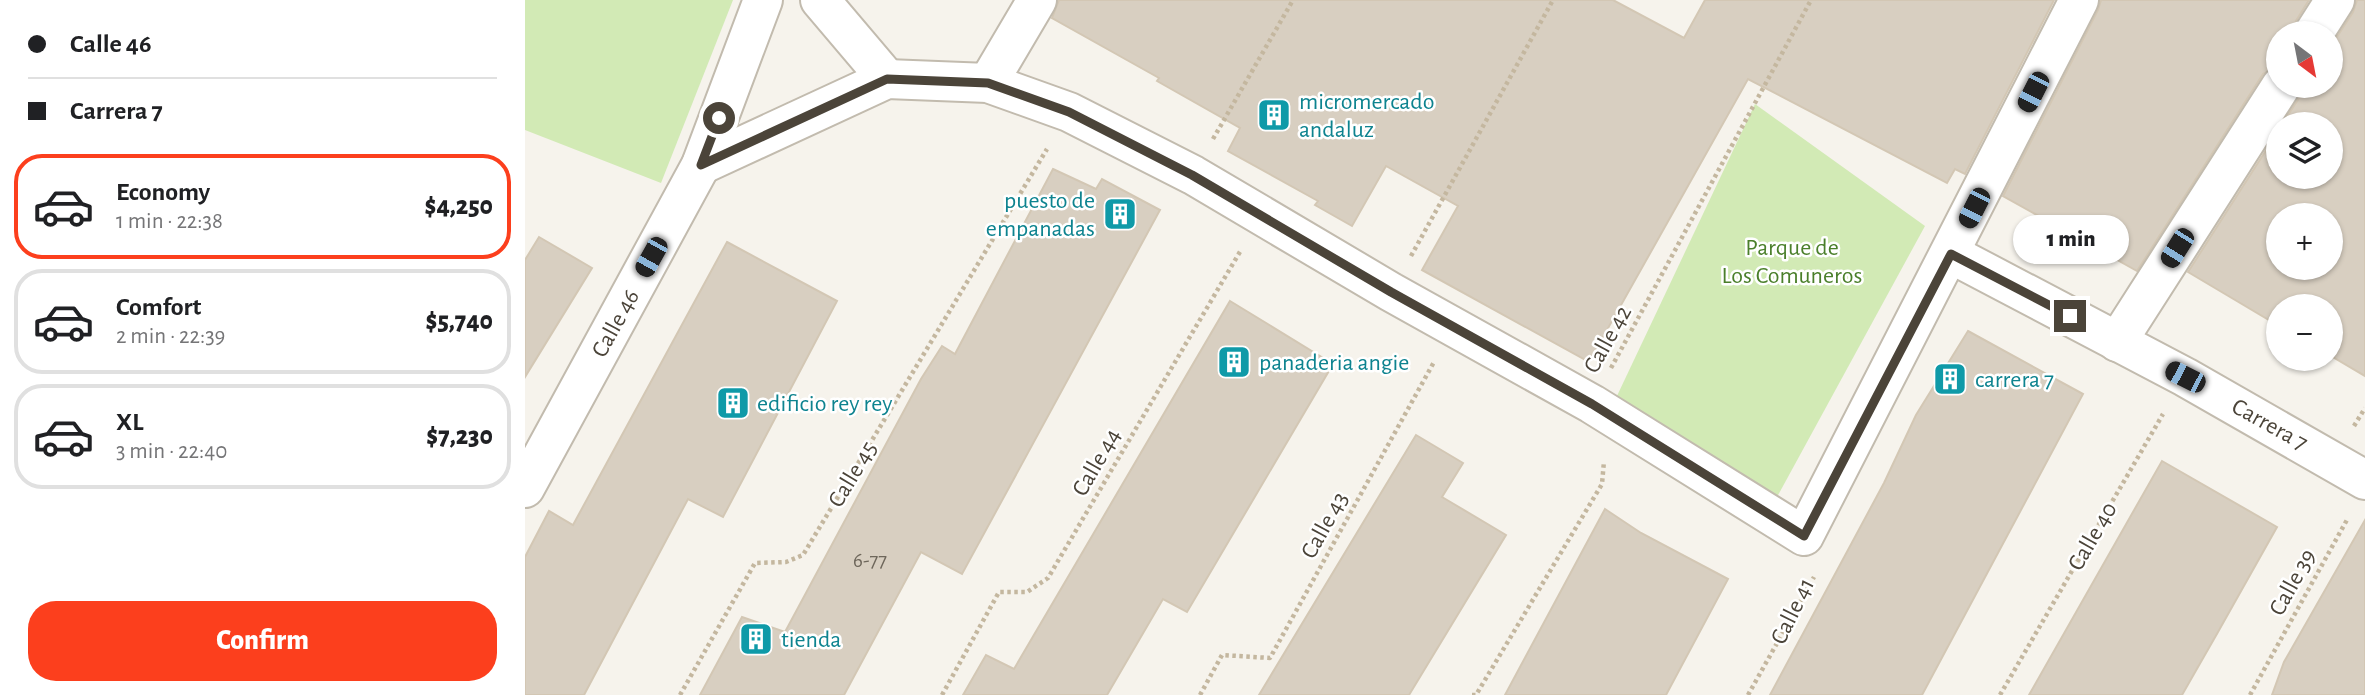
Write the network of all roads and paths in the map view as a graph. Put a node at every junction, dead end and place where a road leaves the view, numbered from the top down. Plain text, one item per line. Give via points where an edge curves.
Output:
1 (763, 0) edge
2 (820, 0) edge
3 (1037, 0) edge
4 (1293, 0) edge
5 (1553, 0) edge
6 (1811, 0) edge
7 (2079, 0) edge
8 (2335, 0) edge
9 (2322, 21) edge
10 (887, 79) junction
11 (988, 83) junction
12 (2273, 98) edge
13 (1069, 112) junction
14 (701, 165) junction
15 (1192, 175) junction
16 (1261, 216) junction
17 (1951, 254) junction
18 (1391, 292) junction
19 (1453, 327) junction
20 (2117, 342) junction
21 (2185, 377) junction
22 (1592, 404) junction
23 (525, 488) edge
24 (2358, 496) edge
25 (1804, 536) junction
26 (680, 695) edge
27 (942, 695) edge
28 (1200, 695) edge
29 (1472, 695) edge
30 (1748, 695) edge
31 (2000, 695) edge
32 (2250, 695) edge

1 - 14 street, Calle 46
2 - 10 street
3 - 11 street
4 - 15 path
5 - 18 path
6 - 22 path, Calle 42
7 - 17 street
8 - 9 street
10 - 11 street
10 - 14 street
11 - 13 street
12 - 20 street
13 - 15 street
13 - 26 path, Calle 45 via 803,555 786,562 755,563
14 - 23 street, Calle 46
15 - 16 street
16 - 18 street
16 - 27 path, Calle 44 via 1048,578 1027,592 999,592
17 - 20 street, Carrera 7
17 - 25 street
18 - 19 street
19 - 22 street
19 - 28 path, Calle 43 via 1270,658 1223,655
20 - 21 street, Carrera 7
21 - 24 street, Carrera 7
21 - 31 path, Calle 40
22 - 25 street
22 - 29 path, Calle 42 via 1606,447 1602,484
24 - 32 path, Calle 39
25 - 30 path, Calle 41 via 1814,576

